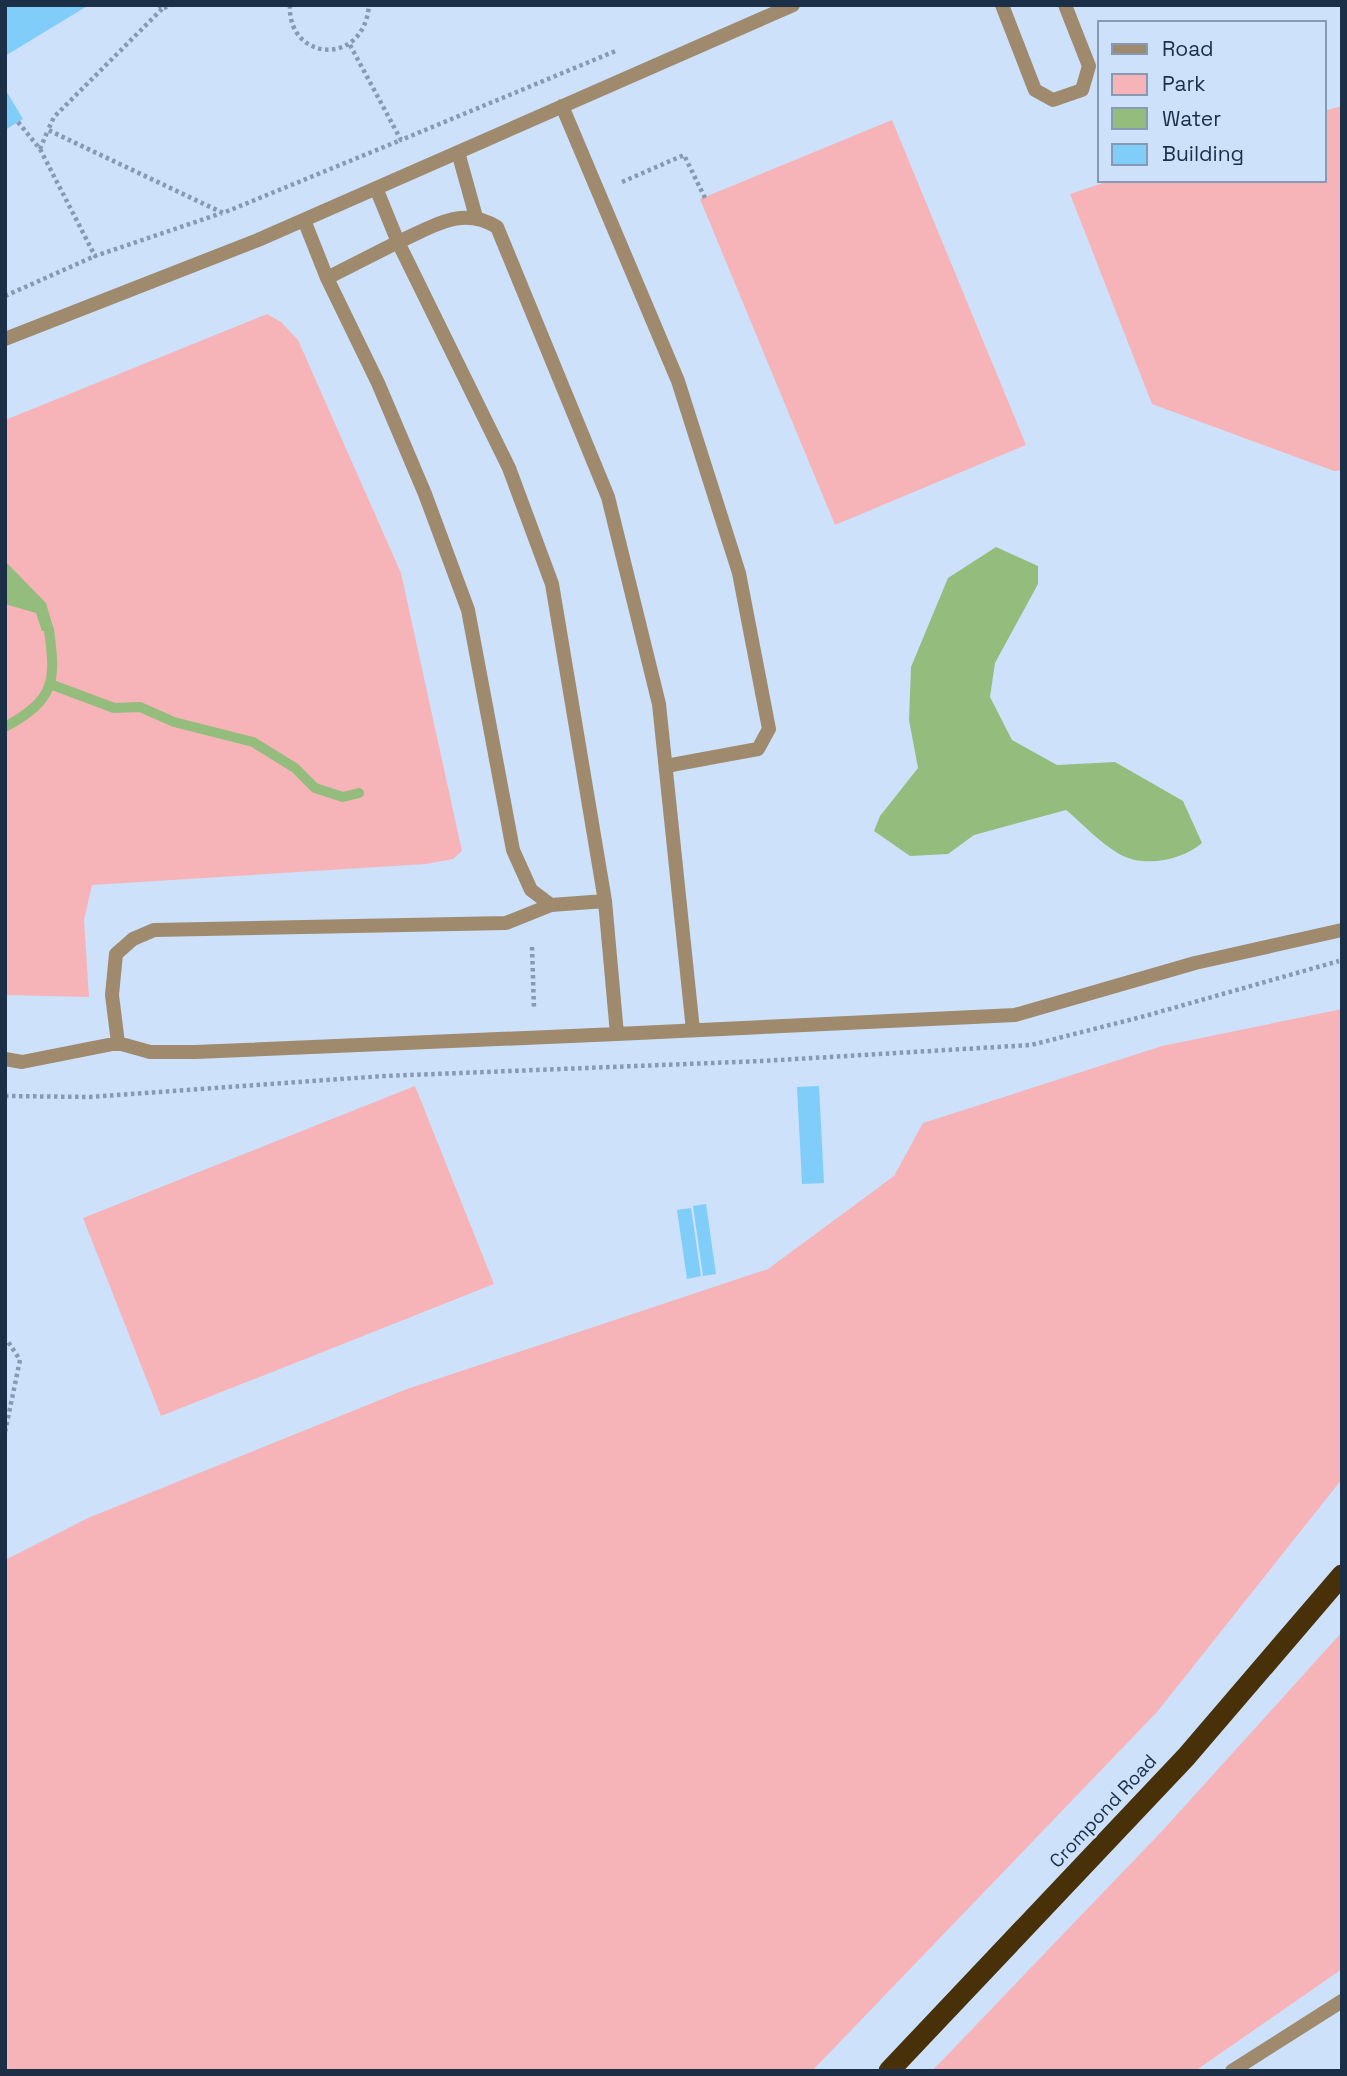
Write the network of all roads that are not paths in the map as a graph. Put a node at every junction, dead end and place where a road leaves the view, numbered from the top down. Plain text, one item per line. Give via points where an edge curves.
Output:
1 (793, 5) edge
2 (1002, 5) edge
3 (1065, 5) edge
4 (562, 106) junction
5 (458, 152) junction
6 (376, 188) junction
7 (476, 217) junction
8 (304, 220) junction
9 (398, 242) junction
10 (327, 278) junction
11 (5, 339) edge
12 (666, 766) junction
13 (605, 901) junction
14 (551, 905) junction
15 (1342, 930) edge
16 (693, 1030) junction
17 (617, 1034) junction
18 (118, 1043) junction
19 (5, 1059) edge
20 (1342, 1575) edge
21 (1342, 2001) edge
22 (888, 2071) edge
23 (1233, 2071) edge

1 - 4 street
2 - 3 street via 1035,90 1052,100 1082,90 1089,66
4 - 5 street
4 - 12 street via 678,381 739,573 769,729 758,749
5 - 6 street
5 - 7 street
6 - 8 street
6 - 9 street
7 - 9 street via 458,217
7 - 12 street via 496,227 608,497 659,704
8 - 10 street
8 - 11 street
9 - 10 street
9 - 13 street via 509,468 552,584
10 - 14 street via 394,420 468,610 513,850 531,890
12 - 16 street
13 - 14 street
13 - 17 street
14 - 18 street via 506,923 154,930 116,954 111,995
15 - 16 street via 1195,963 1015,1015
16 - 17 street
17 - 18 street via 195,1052 150,1052
18 - 19 street via 22,1062
20 - 22 highway, Crompond Road via 1185,1757
21 - 23 street

